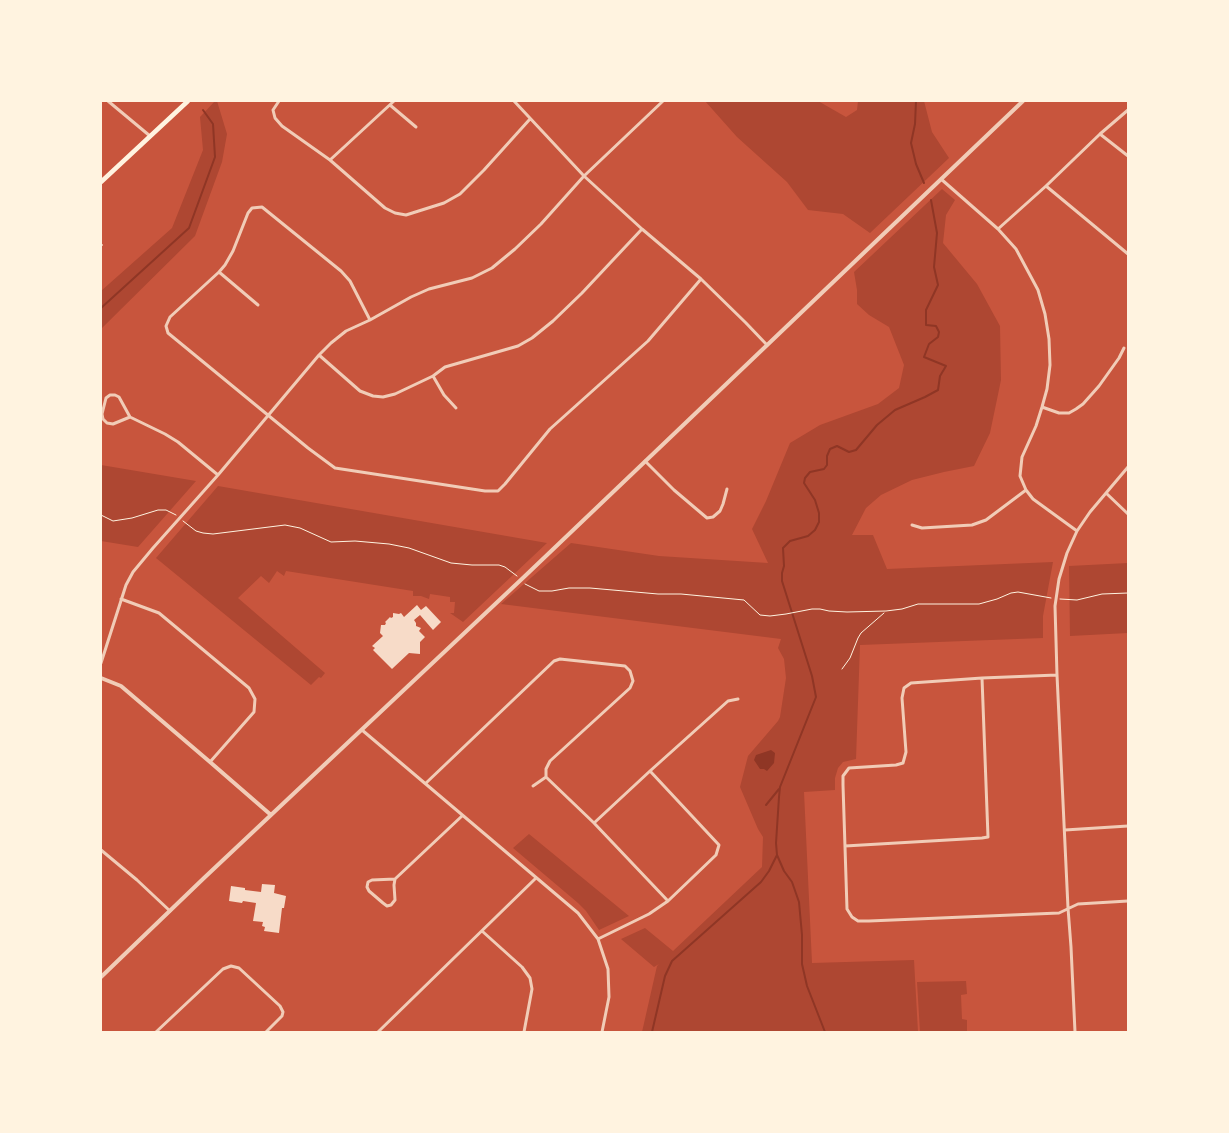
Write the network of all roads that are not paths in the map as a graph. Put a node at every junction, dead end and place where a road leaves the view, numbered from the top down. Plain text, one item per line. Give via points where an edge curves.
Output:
1 (108, 101) edge
2 (188, 101) edge
3 (279, 101) edge
4 (394, 101) edge
5 (514, 101) edge
6 (663, 101) edge
7 (1023, 101) edge
8 (390, 105) junction
9 (1128, 110) edge
10 (530, 119) junction
11 (416, 127) dead end
12 (1100, 134) junction
13 (151, 136) junction
14 (1128, 156) edge
15 (330, 160) junction
16 (584, 176) junction
17 (941, 179) junction
18 (101, 182) edge
19 (1046, 186) junction
20 (998, 228) junction
21 (642, 229) junction
22 (1128, 254) edge
23 (220, 272) junction
24 (701, 279) junction
25 (258, 305) dead end
26 (370, 320) junction
27 (767, 345) junction
28 (1124, 348) dead end
29 (319, 355) junction
30 (433, 376) junction
31 (1042, 407) junction
32 (456, 408) dead end
33 (269, 415) junction
34 (130, 418) junction
35 (645, 461) junction
36 (1128, 467) edge
37 (218, 475) junction
38 (727, 489) dead end
39 (1026, 490) junction
40 (1106, 493) junction
41 (1128, 514) edge
42 (912, 524) dead end
43 (1076, 531) junction
44 (121, 599) junction
45 (101, 663) edge
46 (1057, 675) junction
47 (101, 678) edge
48 (982, 678) junction
49 (738, 699) dead end
50 (362, 730) junction
51 (210, 762) junction
52 (650, 771) junction
53 (546, 777) junction
54 (426, 783) junction
55 (533, 786) dead end
56 (271, 815) junction
57 (462, 816) junction
58 (594, 823) junction
59 (1128, 826) edge
60 (1065, 830) junction
61 (845, 846) junction
62 (101, 850) edge
63 (536, 878) junction
64 (395, 879) junction
65 (668, 900) junction
66 (1128, 901) edge
67 (1068, 908) junction
68 (170, 912) junction
69 (482, 930) junction
70 (598, 939) junction
71 (101, 977) edge
72 (268, 1031) edge
73 (156, 1032) edge
74 (378, 1032) edge
75 (524, 1032) edge
76 (602, 1032) edge
77 (1074, 1032) edge

1 - 13 street
2 - 13 main road
3 - 15 street via 273,110 275,118
4 - 8 street
5 - 10 street
6 - 16 street
7 - 17 street
8 - 11 street
8 - 15 street
9 - 12 street
10 - 15 street via 460,194 444,203 406,215 385,208
10 - 16 street
12 - 14 street
12 - 19 street
13 - 18 main road
16 - 21 street
16 - 26 street via 515,249 492,268 472,278 428,289
17 - 20 street
17 - 27 street
19 - 20 street
19 - 22 street
20 - 31 street via 1028,270 1045,314 1050,365
21 - 24 street
21 - 30 street via 582,293 532,338 518,346 445,367
23 - 25 street
23 - 26 street via 233,251 248,213 252,208 262,207 341,270
23 - 33 street via 170,318 166,326 168,333
24 - 27 street
24 - 33 street via 648,341 550,429 498,492 335,468
26 - 29 street via 346,332
27 - 35 street
28 - 31 street via 1083,404 1069,413
29 - 30 street via 360,391 373,396 395,394
29 - 33 street
30 - 32 street
31 - 39 street via 1022,457 1020,476
33 - 37 street
34 - 34 street via 107,423 102,414 106,398 110,395 120,398
34 - 37 street via 171,438
35 - 38 street via 707,518 720,511
35 - 50 street
36 - 40 street
37 - 44 street via 134,572
39 - 42 street via 986,520 972,525 922,528
39 - 43 street via 1033,499
40 - 41 street
40 - 43 street
43 - 46 street via 1059,579 1056,599
44 - 45 street
44 - 51 street via 159,613 249,688 255,699 254,712
46 - 48 street
46 - 60 street
47 - 51 street via 121,686
48 - 61 street via 911,682 904,688 906,752 903,763 849,768 843,776
48 - 61 street via 988,837
49 - 52 street via 728,701
50 - 54 street
50 - 56 street
51 - 56 street
52 - 58 street
52 - 65 street via 718,845 716,855
53 - 54 street via 550,761 630,688 633,681 625,666 554,661
53 - 55 street
53 - 58 street
54 - 57 street
56 - 68 street
57 - 63 street
57 - 64 street
58 - 65 street
59 - 60 street
60 - 67 street
61 - 67 street via 848,909 858,921 1058,913
62 - 68 street
63 - 69 street
63 - 70 street via 578,913
64 - 64 street via 395,900 391,905 387,906 367,887 372,880
65 - 70 street via 650,914
66 - 67 street via 1078,904
67 - 77 street
68 - 71 street
69 - 74 street
69 - 75 street via 530,978 532,989
70 - 76 street via 608,969 609,997
72 - 73 street via 282,1016 280,1006 239,968 231,966 223,969

